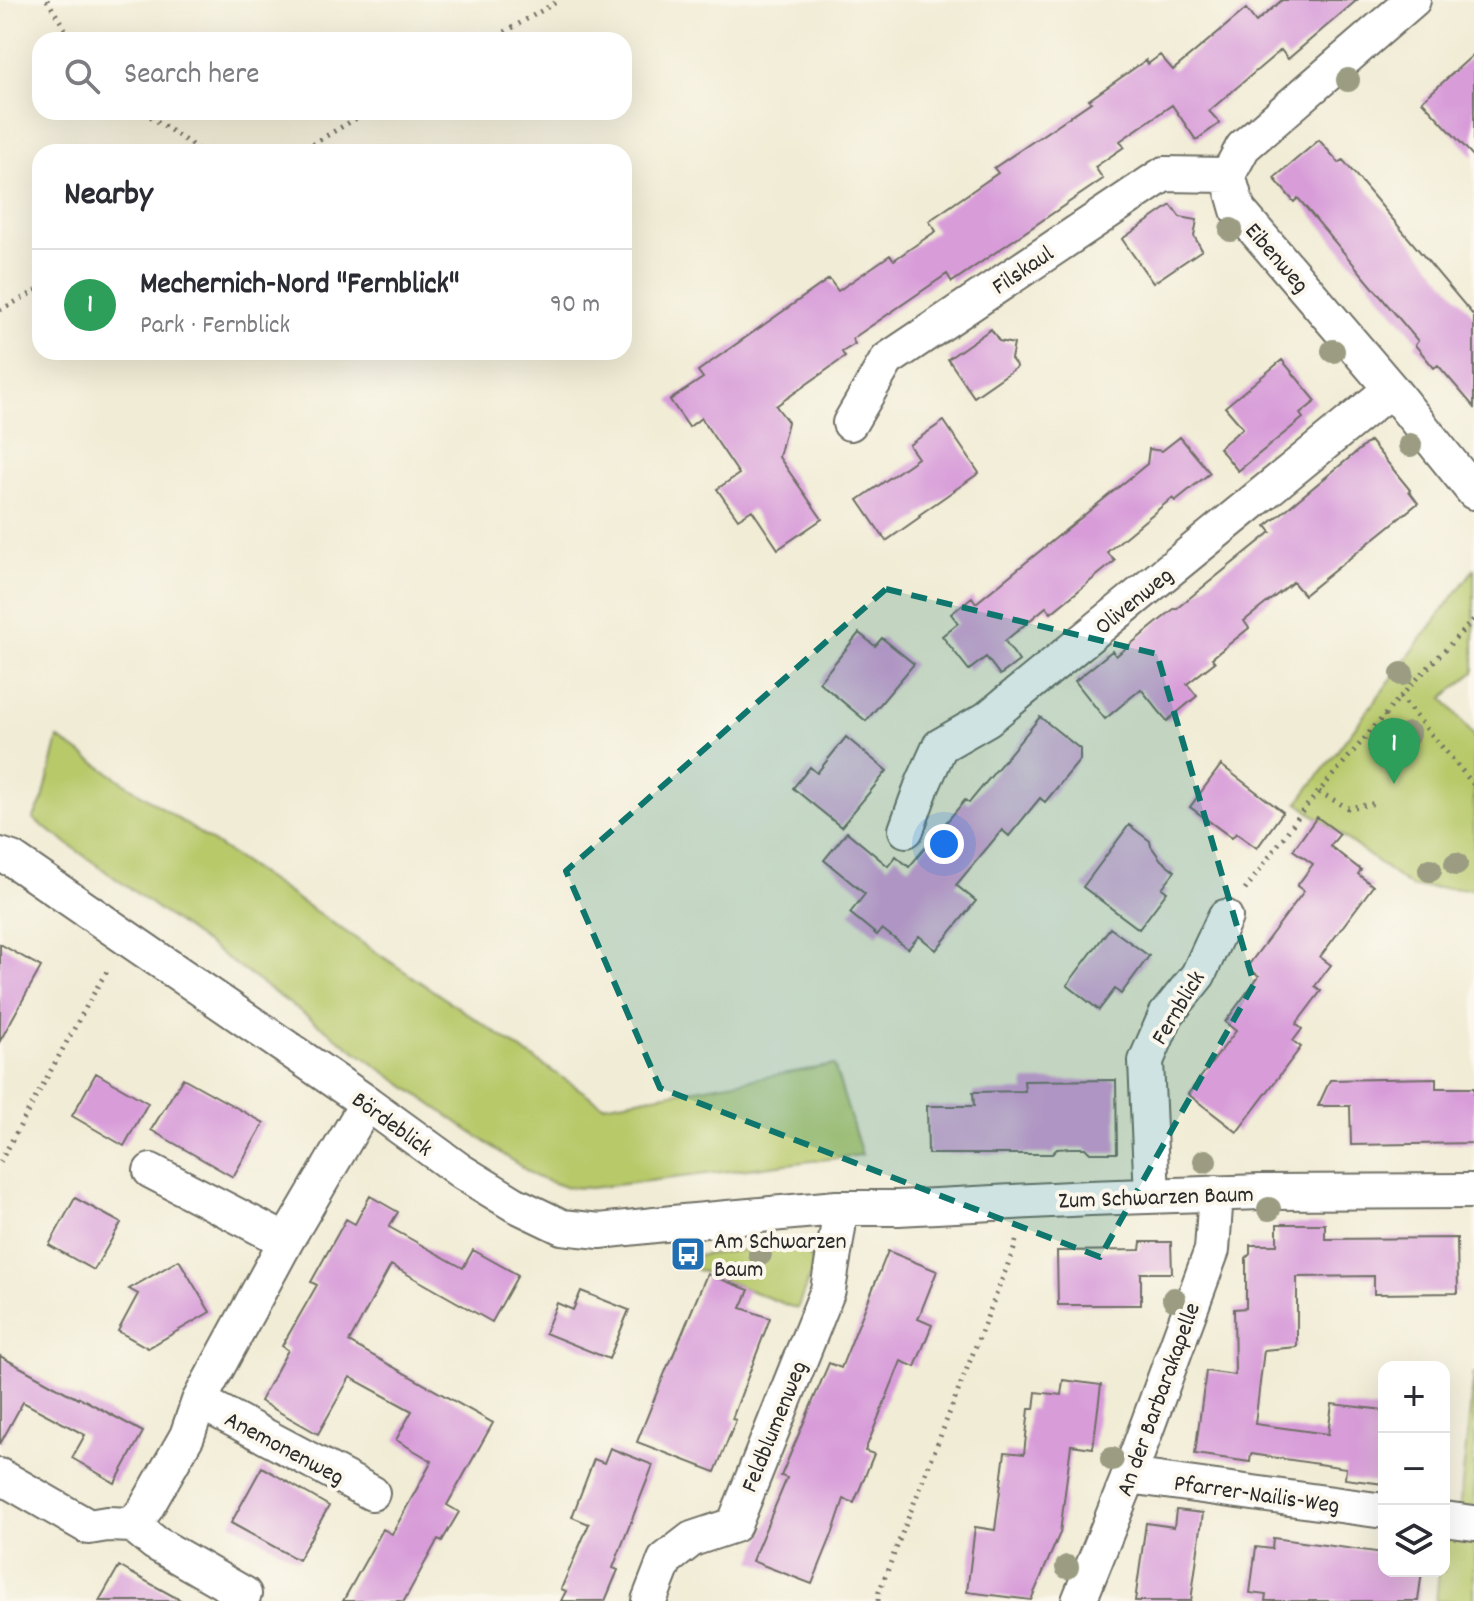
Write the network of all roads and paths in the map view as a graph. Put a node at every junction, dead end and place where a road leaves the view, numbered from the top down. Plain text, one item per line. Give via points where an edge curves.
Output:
1 (47, 0) edge
2 (560, 0) edge
3 (1413, 0) edge
4 (67, 32) edge
5 (505, 32) edge
6 (156, 120) edge
7 (353, 120) edge
8 (190, 144) edge
9 (313, 144) edge
10 (1228, 175) junction
11 (32, 293) edge
12 (0, 310) edge
13 (1391, 389) junction
14 (850, 423) dead end
15 (1474, 492) edge
16 (1474, 619) edge
17 (1400, 697) junction
18 (1385, 715) junction
19 (1394, 746) dead end
20 (1474, 785) edge
21 (1319, 792) junction
22 (1377, 803) dead end
23 (906, 830) dead end
24 (0, 855) edge
25 (1225, 917) joint
26 (129, 940) junction
27 (367, 1103) junction
28 (0, 1162) edge
29 (151, 1171) dead end
30 (1474, 1191) edge
31 (1216, 1193) junction
32 (1152, 1196) junction
33 (1024, 1202) junction
34 (837, 1208) junction
35 (286, 1241) junction
36 (199, 1401) junction
37 (0, 1476) edge
38 (1129, 1476) junction
39 (372, 1493) dead end
40 (1378, 1510) edge
41 (1450, 1520) edge
42 (1474, 1523) edge
43 (133, 1525) junction
44 (240, 1601) edge
45 (649, 1601) edge
46 (878, 1601) edge
47 (1079, 1601) edge

1 - 4 path
2 - 5 path
3 - 10 street via 1243,147
6 - 8 path
7 - 9 path
10 - 13 street, Eibenweg via 1238,210
10 - 14 street, Filskaul via 1164,174 887,360
11 - 12 path
13 - 15 street, Eibenweg
13 - 23 street, Olivenweg via 987,719 940,746
16 - 17 path
17 - 18 path
17 - 20 path
18 - 19 path
18 - 21 path
21 - 22 path via 1348,808
21 - 25 path
24 - 26 street, Bördeblick
25 - 32 street, Fernblick via 1198,975 1166,1015 1146,1061
26 - 27 street, Bördeblick
26 - 28 path
27 - 34 street, Bördeblick via 462,1172 562,1227 600,1231
27 - 35 street, Anemonenweg
29 - 35 street
30 - 31 street, Zum Schwarzen Baum
31 - 32 street, Zum Schwarzen Baum
31 - 38 street, An der Barbarakapelle via 1212,1250
32 - 33 street, Zum Schwarzen Baum
33 - 34 street, Zum Schwarzen Baum
33 - 46 path via 1014,1249
34 - 45 street, Feldblumenweg via 828,1290 734,1525 692,1539 665,1560
35 - 36 street, Anemonenweg
36 - 39 street, Anemonenweg
36 - 43 street, Anemonenweg via 187,1436
37 - 43 street via 89,1527
38 - 40 street, Pfarrer-Nailis-Weg
38 - 47 street, An der Barbarakapelle
41 - 42 street
43 - 44 street via 244,1594

